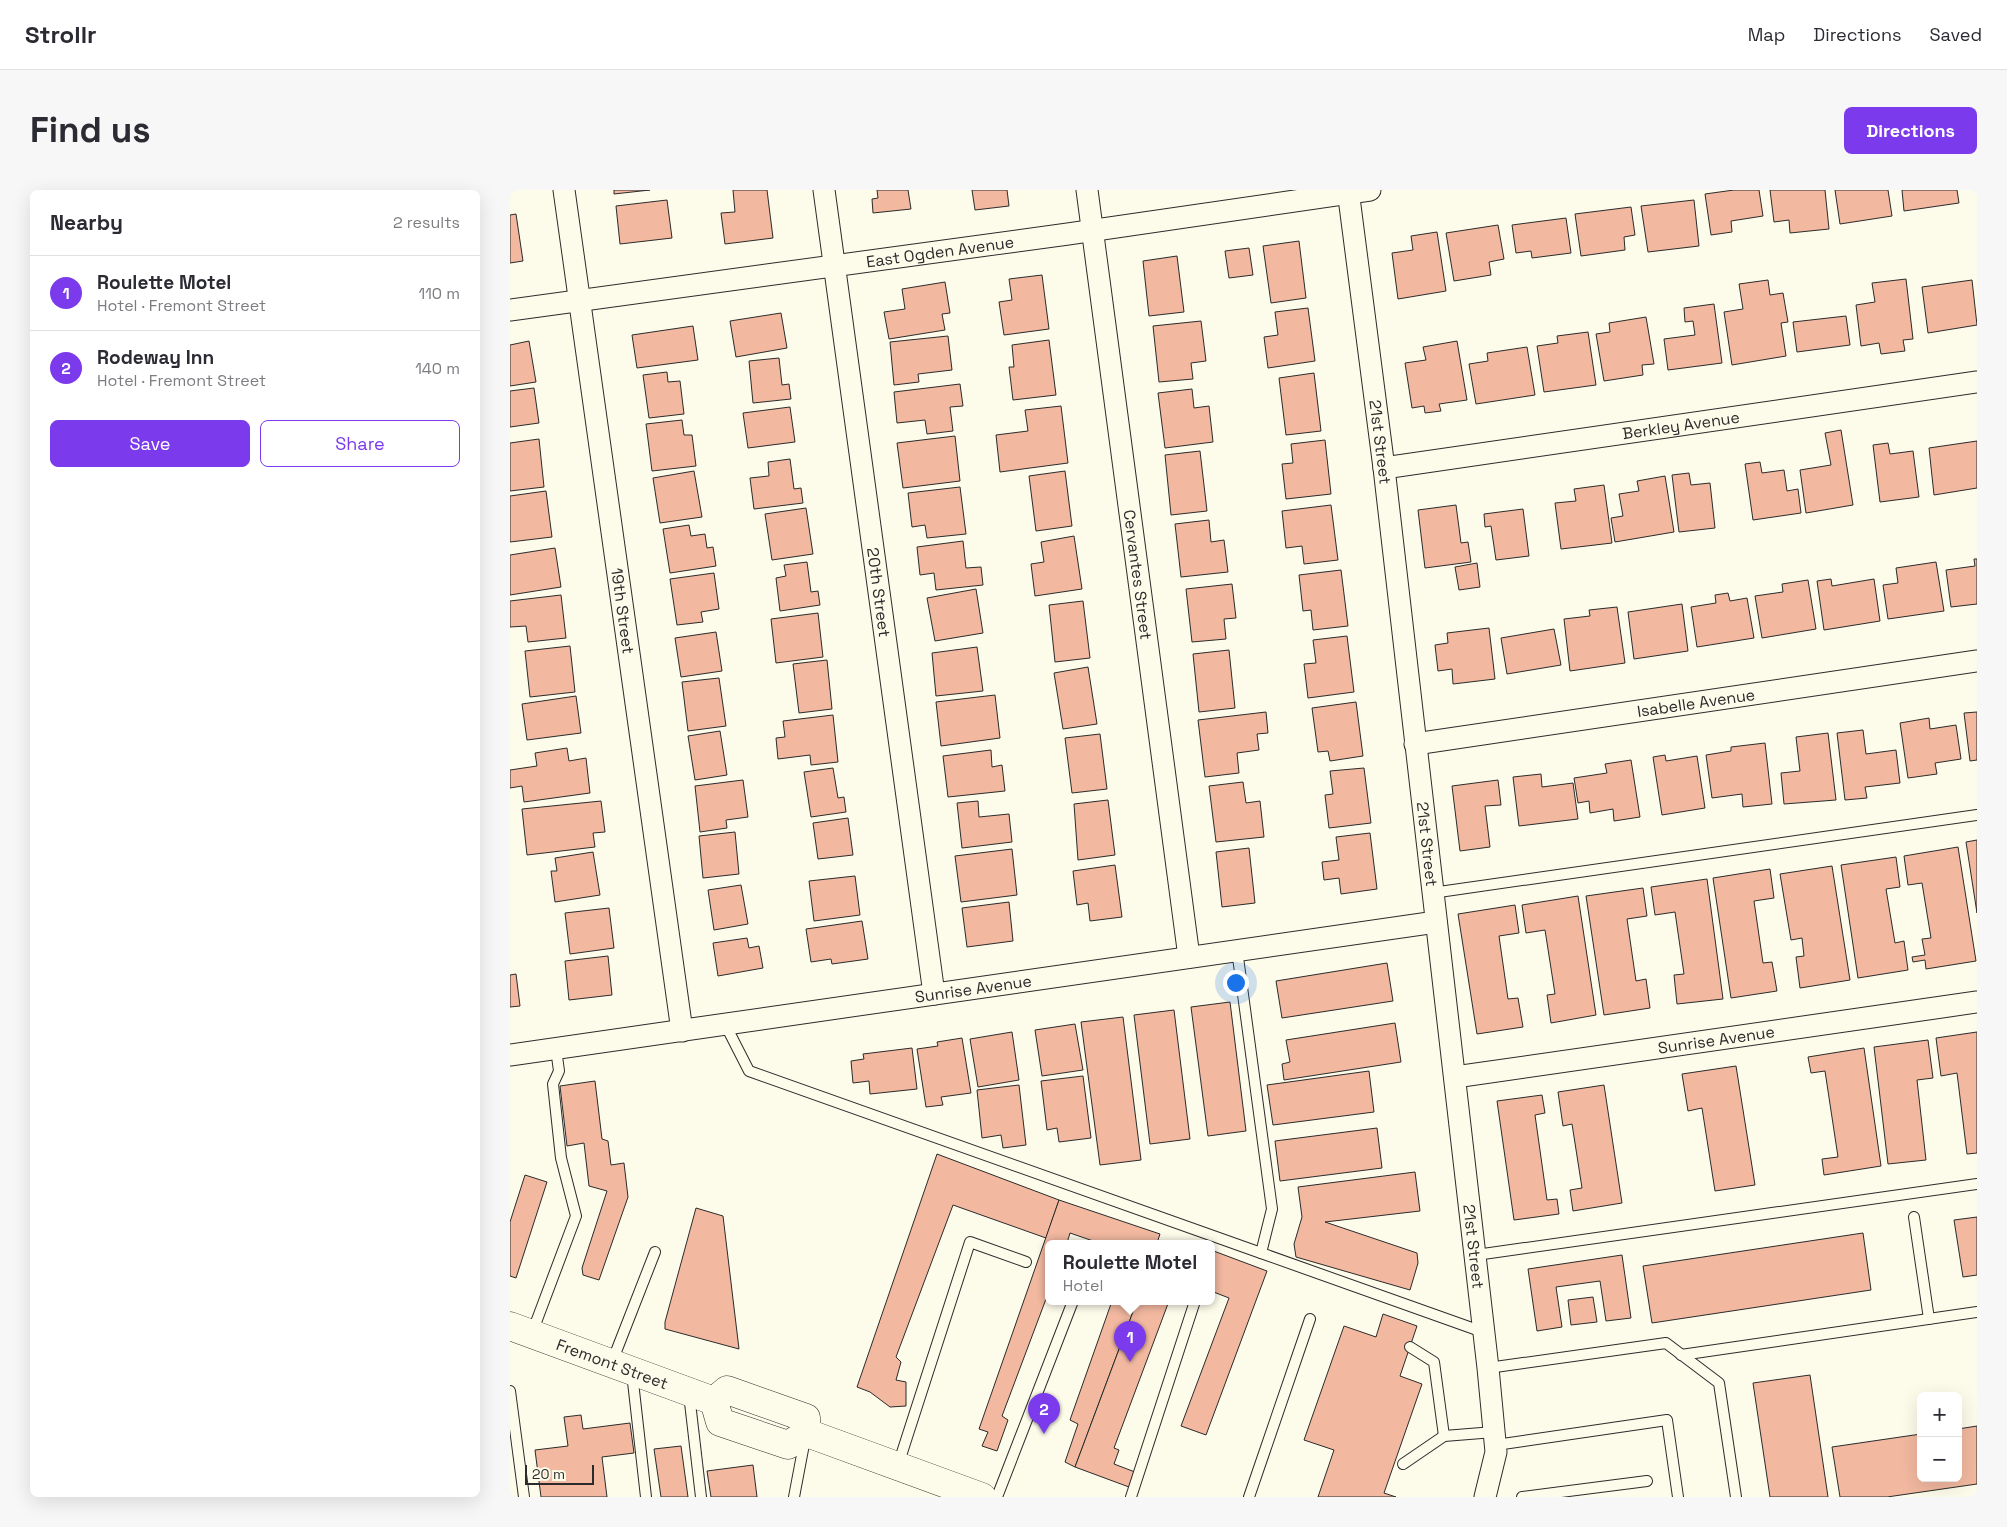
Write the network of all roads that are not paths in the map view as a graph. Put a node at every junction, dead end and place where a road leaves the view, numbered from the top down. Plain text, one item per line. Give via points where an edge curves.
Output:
1 (564, 190) edge
2 (824, 190) edge
3 (1087, 190) edge
4 (1370, 190) edge
5 (1348, 191) edge
6 (1092, 231) junction
7 (834, 266) junction
8 (579, 300) junction
9 (510, 310) edge
10 (1977, 382) edge
11 (1384, 468) junction
12 (1977, 661) edge
13 (1415, 744) junction
14 (1977, 815) edge
15 (1432, 893) junction
16 (1436, 922) junction
17 (1237, 950) junction
18 (1190, 957) junction
19 (934, 994) junction
20 (1977, 1002) edge
21 (725, 1024) junction
22 (682, 1030) junction
23 (556, 1049) junction
24 (510, 1055) edge
25 (1455, 1077) junction
26 (1977, 1184) edge
27 (1914, 1217) dead end
28 (655, 1252) dead end
29 (1261, 1253) junction
30 (1476, 1255) junction
31 (1026, 1262) dead end
32 (1071, 1305) edge
33 (1194, 1305) edge
34 (1977, 1312) edge
35 (1310, 1319) dead end
36 (1929, 1319) junction
37 (521, 1330) edge
38 (1483, 1332) junction
39 (1410, 1347) dead end
40 (1681, 1355) junction
41 (622, 1367) junction
42 (1488, 1368) junction
43 (510, 1391) edge
44 (701, 1396) junction
45 (806, 1433) junction
46 (1444, 1436) junction
47 (1495, 1438) junction
48 (1403, 1464) dead end
49 (898, 1466) junction
50 (1647, 1481) dead end
51 (524, 1497) edge
52 (646, 1497) edge
53 (701, 1497) edge
54 (794, 1497) edge
55 (982, 1497) edge
56 (997, 1497) edge
57 (1131, 1497) edge
58 (1249, 1497) edge
59 (1485, 1497) edge
60 (1522, 1497) edge
61 (1678, 1497) edge
62 (1736, 1497) edge

1 - 8 street, 19th Street
2 - 7 street, 20th Street
3 - 6 street, Cervantes Street
4 - 5 street, East Ogden Avenue
5 - 6 street, East Ogden Avenue
5 - 11 street, 21st Street
6 - 7 street, East Ogden Avenue
6 - 18 street, Cervantes Street
7 - 8 street, East Ogden Avenue
7 - 19 street, 20th Street
8 - 9 street, East Ogden Avenue
8 - 22 street, 19th Street
10 - 11 street, Berkley Avenue
11 - 13 street, 21st Street
12 - 13 street, Isabelle Avenue
13 - 15 street, 21st Street
14 - 15 lane
15 - 16 street, 21st Street
16 - 17 street, Sunrise Avenue
16 - 25 street, 21st Street
17 - 18 street, Sunrise Avenue
17 - 29 lane via 1272,1209
18 - 19 street, Sunrise Avenue
19 - 21 street, Sunrise Avenue
20 - 25 street, Sunrise Avenue
21 - 22 street, Sunrise Avenue
21 - 29 lane via 749,1070
22 - 23 street, Sunrise Avenue
23 - 24 street, Sunrise Avenue
23 - 37 lane via 559,1071 553,1084 561,1158 576,1216
25 - 30 street, 21st Street
26 - 30 lane
27 - 36 lane
28 - 41 lane
29 - 38 lane
30 - 38 street, 21st Street
31 - 49 lane via 970,1242
32 - 56 lane
33 - 57 lane
34 - 36 lane
35 - 58 lane
36 - 40 lane
37 - 41 main road, Fremont Street
38 - 42 street, 21st Street
39 - 46 lane via 1434,1362
40 - 42 lane via 1666,1343
40 - 62 lane via 1718,1383
41 - 44 main road, Fremont Street
41 - 52 lane
42 - 47 street, 21st Street
43 - 51 lane
44 - 45 main road via 727,1390 806,1418
44 - 53 lane via 693,1444
45 - 49 main road
45 - 54 lane
46 - 47 lane
46 - 48 lane
47 - 59 street, 21st Street via 1496,1452
47 - 61 lane via 1667,1420
49 - 55 main road
50 - 60 lane

